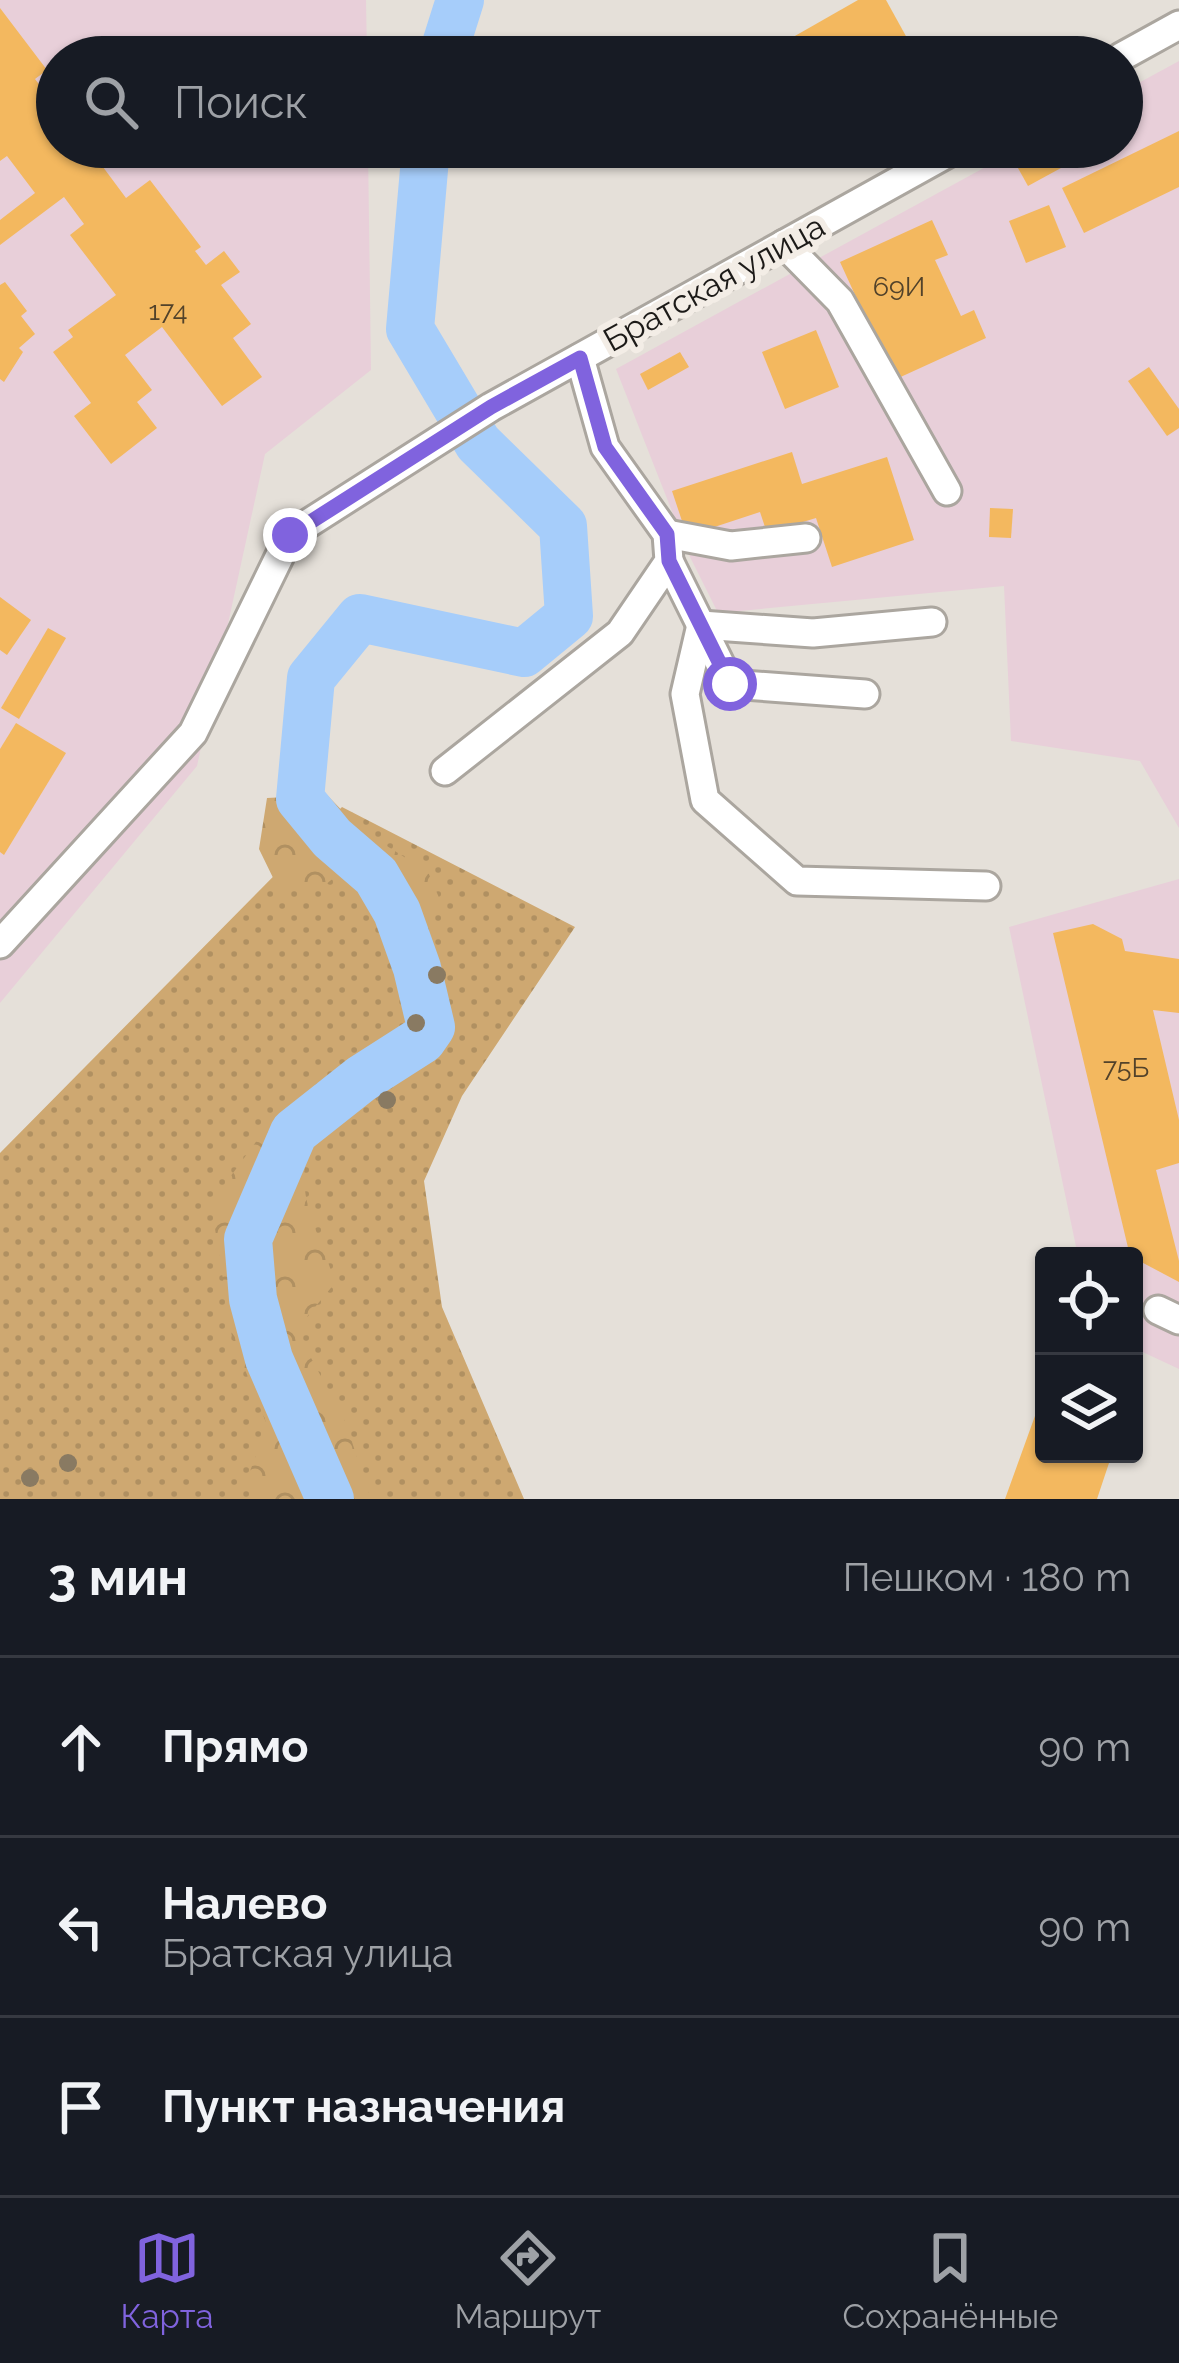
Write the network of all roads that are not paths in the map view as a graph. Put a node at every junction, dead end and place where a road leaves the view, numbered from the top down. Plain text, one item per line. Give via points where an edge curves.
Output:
1 (1179, 25) edge
2 (1143, 45) edge
3 (921, 168) edge
4 (784, 244) junction
5 (580, 358) junction
6 (947, 491) dead end
7 (806, 538) dead end
8 (668, 548) junction
9 (932, 622) dead end
10 (701, 625) junction
11 (865, 694) dead end
12 (445, 771) dead end
13 (986, 886) dead end
14 (0, 944) edge

1 - 2 street
3 - 4 street, Братская улица
4 - 5 street, Братская улица
4 - 6 street via 840,301
5 - 8 street via 605,447
5 - 14 street, Братская улица via 290,535 194,734
7 - 8 street
8 - 10 street
8 - 12 street via 620,632
9 - 10 street via 812,633
10 - 11 street via 730,684
10 - 13 street via 685,694 705,800 797,881

